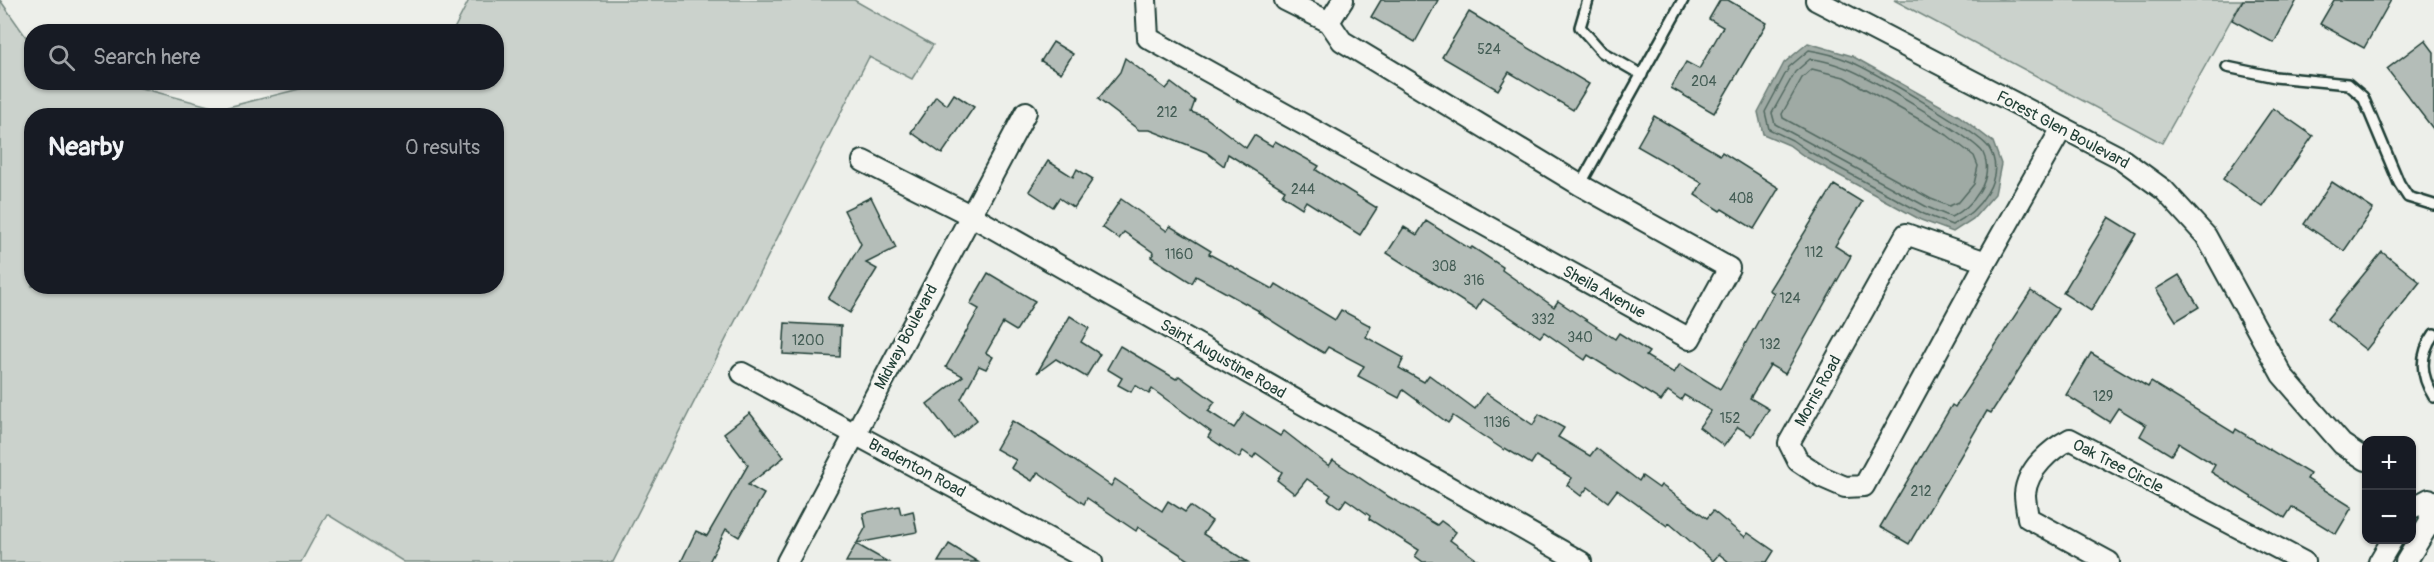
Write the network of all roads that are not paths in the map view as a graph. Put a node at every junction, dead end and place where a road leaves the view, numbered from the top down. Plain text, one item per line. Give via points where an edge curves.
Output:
1 (1146, 0) edge
2 (1285, 0) edge
3 (1343, 0) edge
4 (1588, 0) edge
5 (1683, 0) edge
6 (1816, 0) edge
7 (1329, 22) junction
8 (2227, 67) dead end
9 (1642, 75) junction
10 (1026, 112) dead end
11 (2062, 128) junction
12 (863, 161) dead end
13 (1580, 184) junction
14 (2434, 205) edge
15 (970, 215) junction
16 (1986, 262) junction
17 (2434, 334) edge
18 (742, 373) dead end
19 (2434, 396) edge
20 (854, 435) junction
21 (2362, 457) edge
22 (2414, 490) edge
23 (2427, 500) edge
24 (2390, 544) edge
25 (787, 562) edge
26 (1092, 562) edge
27 (1581, 562) edge
28 (2109, 562) edge
29 (2304, 562) edge
30 (2379, 562) edge
31 (2406, 562) edge

1 - 13 street, Sheila Avenue via 1148,38 1690,339 1729,268
2 - 7 street
3 - 7 street
4 - 9 lane via 1580,27 1602,52
5 - 9 lane
6 - 11 street, Forest Glen Boulevard
7 - 13 street via 1342,41
8 - 14 lane via 2275,77 2348,84 2363,97 2408,197
9 - 13 lane
10 - 15 street, Midway Boulevard
11 - 16 street, Morris Road
11 - 21 street, Forest Glen Boulevard via 2119,157 2171,198 2205,236 2282,375 2343,444
12 - 15 street, Saint Augustine Road
15 - 20 street, Midway Boulevard
15 - 27 street, Saint Augustine Road
16 - 16 street, Morris Road via 1864,486 1845,487 1798,461 1789,443 1906,234
17 - 19 lane via 2421,362
18 - 20 street, Bradenton Road
20 - 25 street, Midway Boulevard
20 - 26 street, Bradenton Road
22 - 23 street
23 - 31 street via 2430,522
24 - 30 street
28 - 29 street, Oak Tree Circle via 2028,518 2025,492 2036,467 2054,447 2070,439

